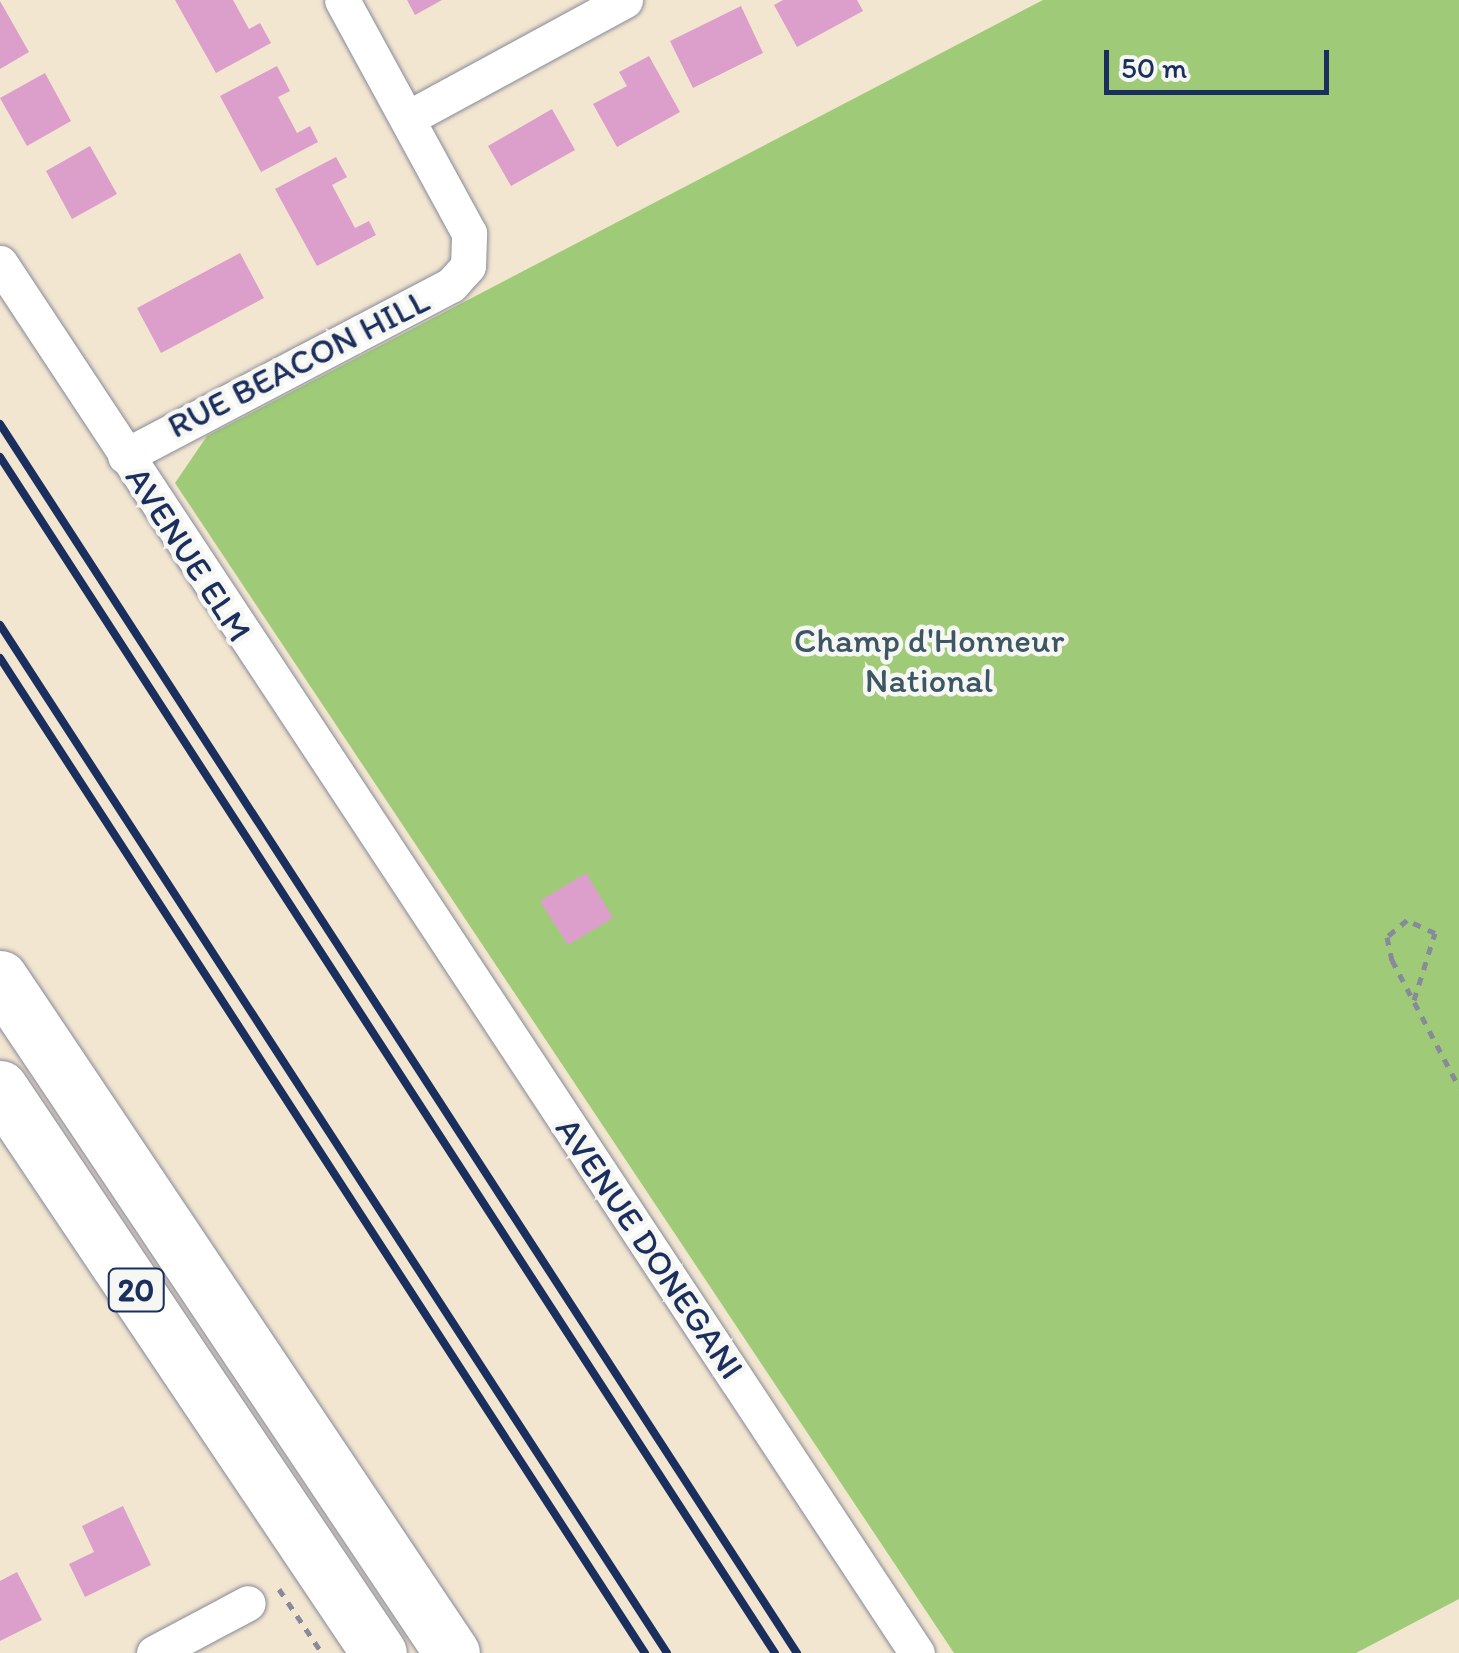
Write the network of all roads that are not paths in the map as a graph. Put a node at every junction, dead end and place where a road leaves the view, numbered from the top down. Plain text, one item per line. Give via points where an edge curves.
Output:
1 (342, 0) edge
2 (625, 0) edge
3 (408, 118) junction
4 (0, 263) edge
5 (125, 456) junction
6 (378, 846) joint
7 (0, 978) edge
8 (0, 1088) edge
9 (256, 1592) road end
10 (154, 1653) edge
11 (378, 1653) edge
12 (452, 1653) edge
13 (917, 1653) edge

1 - 3 street
2 - 3 street
3 - 5 street, RUE BEACON HILL via 469,234 468,266 451,285
4 - 5 street, AVENUE ELM
5 - 6 street, AVENUE ELM
6 - 13 street, AVENUE DONEGANI
7 - 12 highway, 20
8 - 11 highway, 20
9 - 10 street

